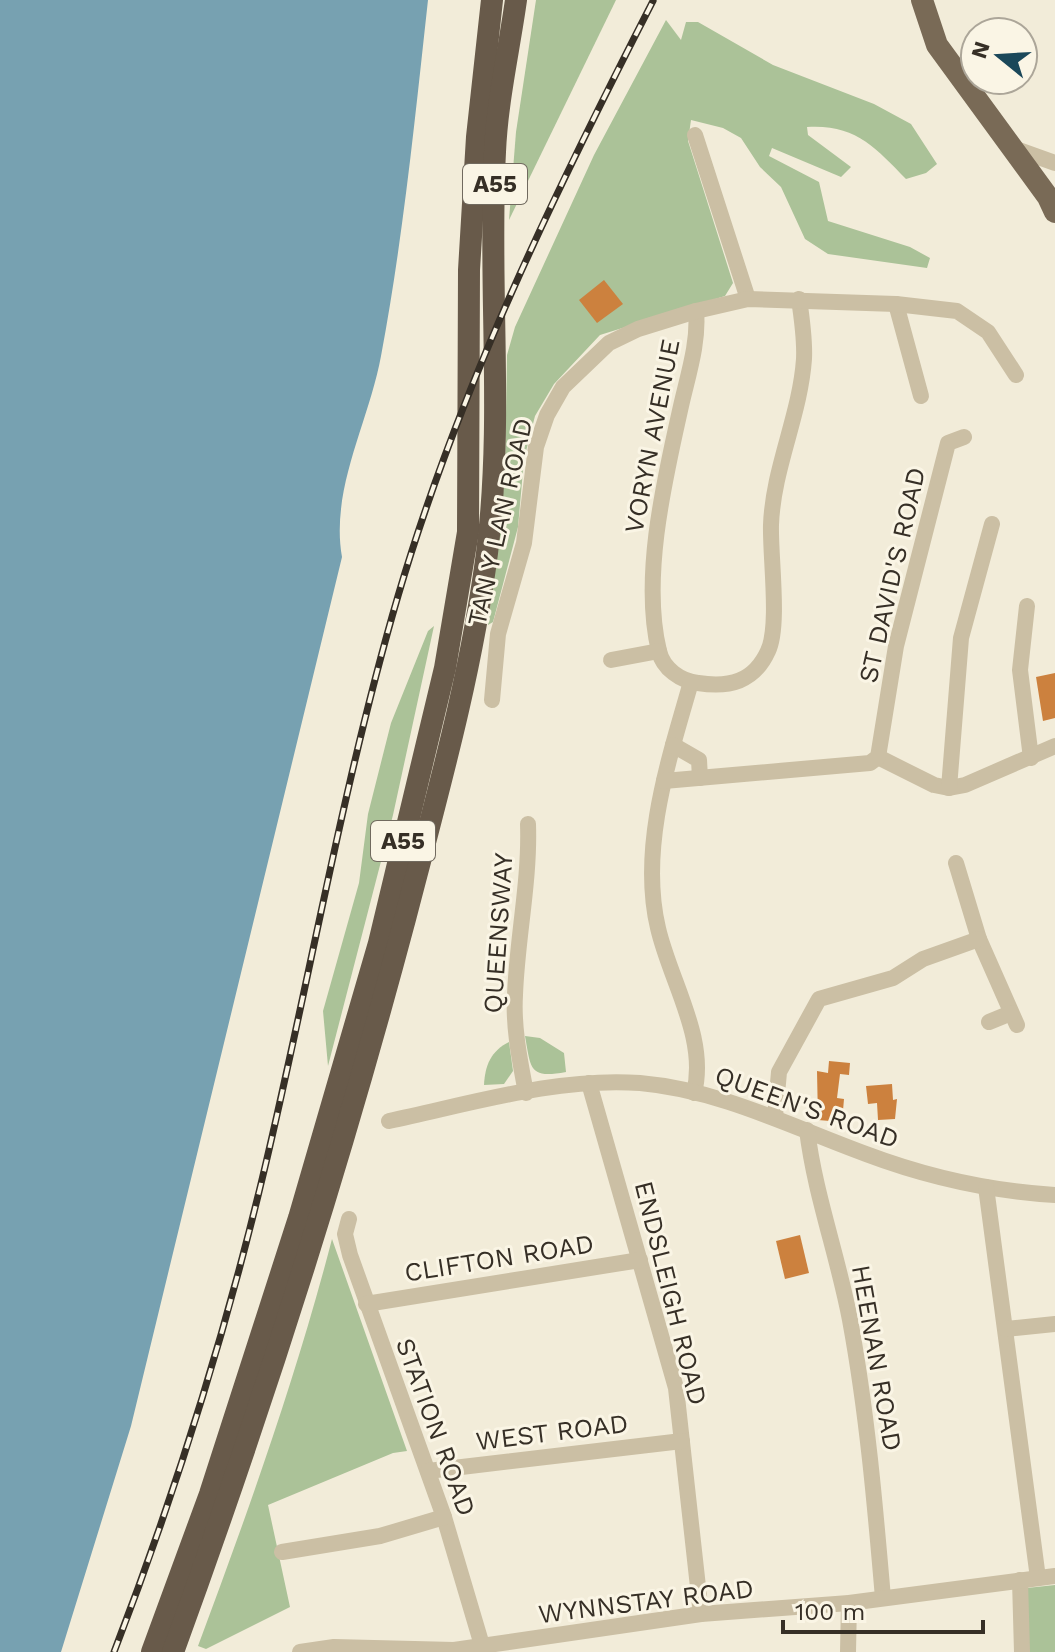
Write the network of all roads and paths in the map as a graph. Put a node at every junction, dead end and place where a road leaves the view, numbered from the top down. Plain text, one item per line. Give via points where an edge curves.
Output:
1 (492, 0) edge
2 (516, 0) edge
3 (922, 0) edge
4 (695, 135) dead end
5 (1013, 148) junction
6 (1055, 163) edge
7 (1055, 212) edge
8 (748, 299) junction
9 (799, 299) junction
10 (896, 304) junction
11 (696, 311) junction
12 (1016, 375) dead end
13 (921, 396) dead end
14 (964, 437) dead end
15 (992, 524) dead end
16 (1027, 606) dead end
17 (659, 651) junction
18 (611, 660) dead end
19 (691, 682) junction
20 (492, 700) dead end
21 (673, 745) junction
22 (1055, 746) edge
23 (878, 757) junction
24 (1031, 758) junction
25 (700, 778) junction
26 (664, 781) junction
27 (949, 788) junction
28 (528, 824) dead end
29 (955, 863) dead end
30 (979, 939) junction
31 (989, 1022) dead end
32 (589, 1083) junction
33 (526, 1093) junction
34 (694, 1093) junction
35 (396, 1115) dead end
36 (775, 1117) junction
37 (807, 1130) junction
38 (986, 1187) junction
39 (1055, 1195) edge
40 (349, 1219) dead end
41 (640, 1260) junction
42 (366, 1304) junction
43 (1055, 1324) edge
44 (1006, 1329) junction
45 (682, 1441) junction
46 (428, 1471) junction
47 (444, 1517) junction
48 (282, 1552) dead end
49 (1046, 1577) edge
50 (1020, 1580) junction
51 (883, 1598) junction
52 (849, 1603) junction
53 (701, 1614) junction
54 (333, 1650) edge
55 (483, 1650) edge
56 (152, 1652) edge
57 (173, 1652) edge
58 (300, 1652) edge
59 (848, 1652) edge
60 (1022, 1652) edge

1 - 56 highway, A55 via 469,270 468,532 445,668 379,943 299,1218 210,1494
2 - 57 highway, A55 via 495,151 496,458 470,650 377,1022 266,1385
3 - 5 main road via 937,45
4 - 8 street
5 - 6 street
5 - 7 main road
8 - 9 street, TAN Y LAN ROAD
8 - 11 street, TAN Y LAN ROAD
9 - 10 street, TAN Y LAN ROAD
9 - 19 street via 804,360 771,525 770,648 751,676 737,683
10 - 12 street, TAN Y LAN ROAD via 957,311 988,332
10 - 13 street
11 - 17 street, VORYN AVENUE via 696,342 654,560
11 - 20 street, TAN Y LAN ROAD via 609,343 563,387 547,415 536,447 524,543 498,634
14 - 23 street, ST DAVID'S ROAD via 948,443 896,646
15 - 27 street via 961,638
16 - 24 street via 1020,670
17 - 18 street
17 - 19 street via 670,670
19 - 21 street
21 - 25 street via 699,760
21 - 26 street
22 - 24 street
23 - 25 street via 870,763
23 - 27 street
24 - 27 street
25 - 26 street
26 - 34 street via 653,894 658,928 699,1061
28 - 33 street, QUEENSWAY via 515,996
29 - 30 street
30 - 31 street via 1014,1019
30 - 36 street via 923,959 893,978 819,999 779,1072
32 - 33 street, QUEEN'S ROAD
32 - 34 street, QUEEN'S ROAD via 641,1083
32 - 41 street, ENDSLEIGH ROAD
33 - 35 street, QUEEN'S ROAD
34 - 36 street, QUEEN'S ROAD
36 - 37 street, QUEEN'S ROAD
37 - 38 street, QUEEN'S ROAD via 913,1171
37 - 51 street, HEENAN ROAD via 868,1424
38 - 39 street, QUEEN'S ROAD
38 - 44 street
40 - 42 street, STATION ROAD via 345,1234
41 - 42 street, CLIFTON ROAD
41 - 45 street, ENDSLEIGH ROAD via 676,1388
42 - 46 street, STATION ROAD
43 - 44 street
44 - 49 street
45 - 46 street, WEST ROAD
45 - 53 street, ENDSLEIGH ROAD
46 - 47 street, STATION ROAD
47 - 48 street via 380,1536
47 - 55 street, STATION ROAD
49 - 50 street, WYNNSTAY ROAD
50 - 51 street, WYNNSTAY ROAD
50 - 60 street
51 - 52 street, WYNNSTAY ROAD
52 - 53 street, WYNNSTAY ROAD
52 - 59 street
53 - 55 street, WYNNSTAY ROAD
54 - 55 street, WYNNSTAY ROAD
54 - 58 street, WYNNSTAY ROAD

